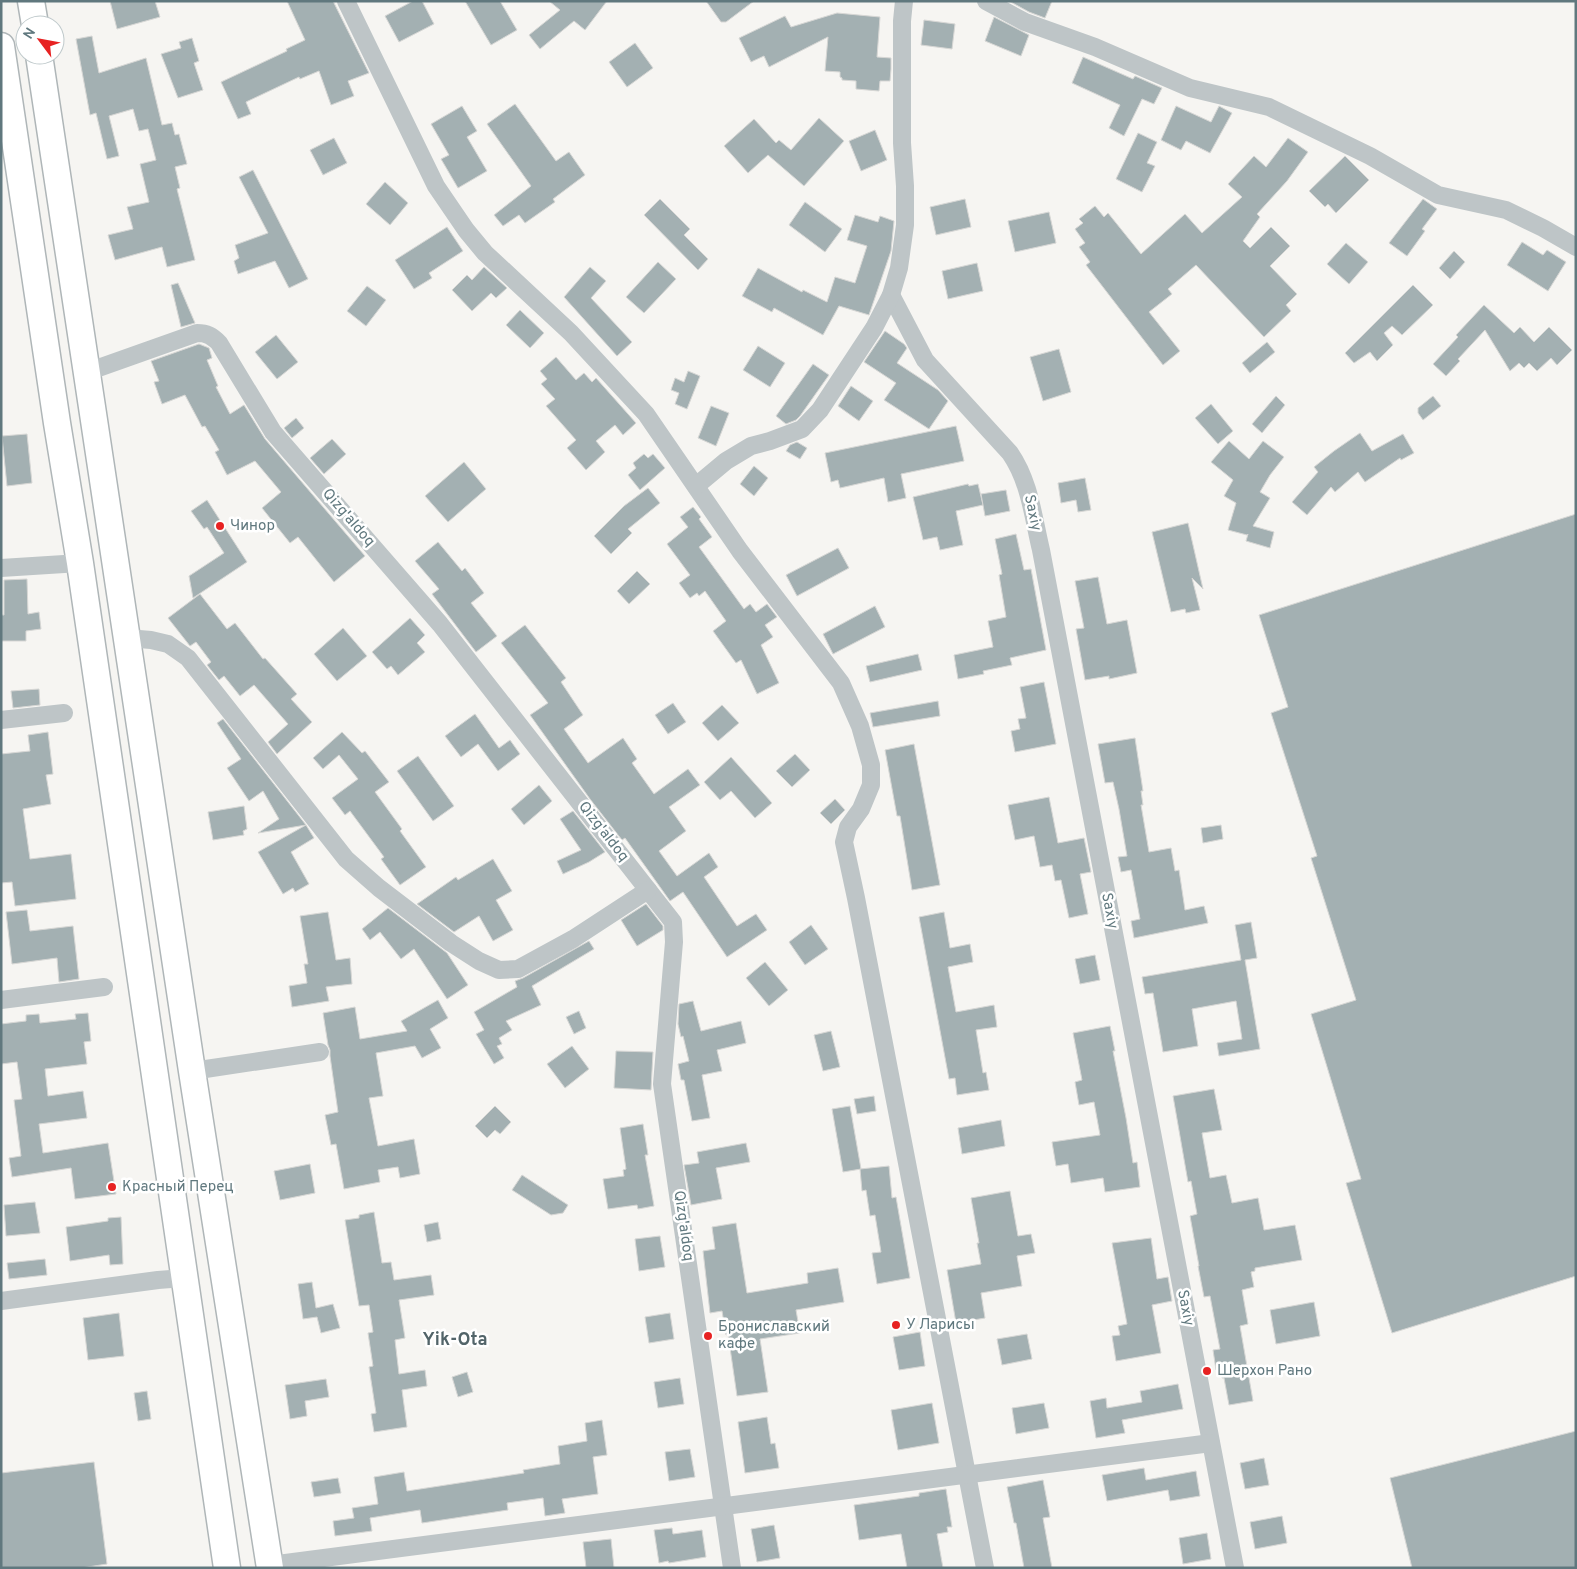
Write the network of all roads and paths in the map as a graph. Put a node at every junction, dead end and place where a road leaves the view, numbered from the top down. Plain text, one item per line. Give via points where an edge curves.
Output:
1 (31, 1) edge
2 (346, 1) edge
3 (904, 1) edge
4 (986, 1) edge
5 (33, 15) edge
6 (1, 46) edge
7 (41, 65) edge
8 (1576, 247) edge
9 (891, 295) junction
10 (87, 372) junction
11 (696, 486) junction
12 (80, 563) junction
13 (1, 568) edge
14 (127, 638) junction
15 (64, 713) dead end
16 (1, 720) edge
17 (150, 787) junction
18 (113, 794) junction
19 (648, 890) junction
20 (104, 987) dead end
21 (1, 1000) edge
22 (188, 1038) junction
23 (150, 1045) junction
24 (320, 1052) dead end
25 (192, 1071) junction
26 (184, 1278) junction
27 (1, 1301) edge
28 (1211, 1443) junction
29 (968, 1474) junction
30 (723, 1506) junction
31 (270, 1566) edge
32 (225, 1567) edge
33 (732, 1568) edge
34 (986, 1568) edge
35 (1235, 1568) edge

1 - 5 highway
2 - 11 street via 436,186 466,230 485,253 570,333 646,414
3 - 9 street via 902,143 905,225 899,268
4 - 8 street via 1025,22 1190,88 1269,107 1370,156 1438,195 1506,210
6 - 12 highway
7 - 10 highway
9 - 11 street via 874,328 820,410 802,429 751,446 726,461
9 - 28 street, Saxiy via 925,360 1010,453 1028,490
10 - 14 highway
10 - 19 street, Qizg'aldoq via 197,333 213,337 273,432 440,624
11 - 29 street via 740,551 841,683 860,726 871,765 870,785 861,809 848,827 844,842
12 - 13 street
12 - 18 highway
14 - 17 highway
14 - 19 street via 168,644 188,658 346,859 379,888 479,961 499,970 518,969 573,939
15 - 16 street
17 - 18 highway via 133,801 122,800
17 - 22 highway
18 - 23 highway
19 - 30 street, Qizg'aldoq via 672,922 674,942 662,1084
20 - 21 street
22 - 23 highway via 179,1030 168,1028 156,1034
22 - 25 highway
23 - 26 highway
24 - 25 street
25 - 31 highway
26 - 27 street
26 - 32 highway
28 - 29 street
28 - 35 street, Saxiy
29 - 30 street
29 - 34 street
30 - 31 street
30 - 33 street, Qizg'aldoq

